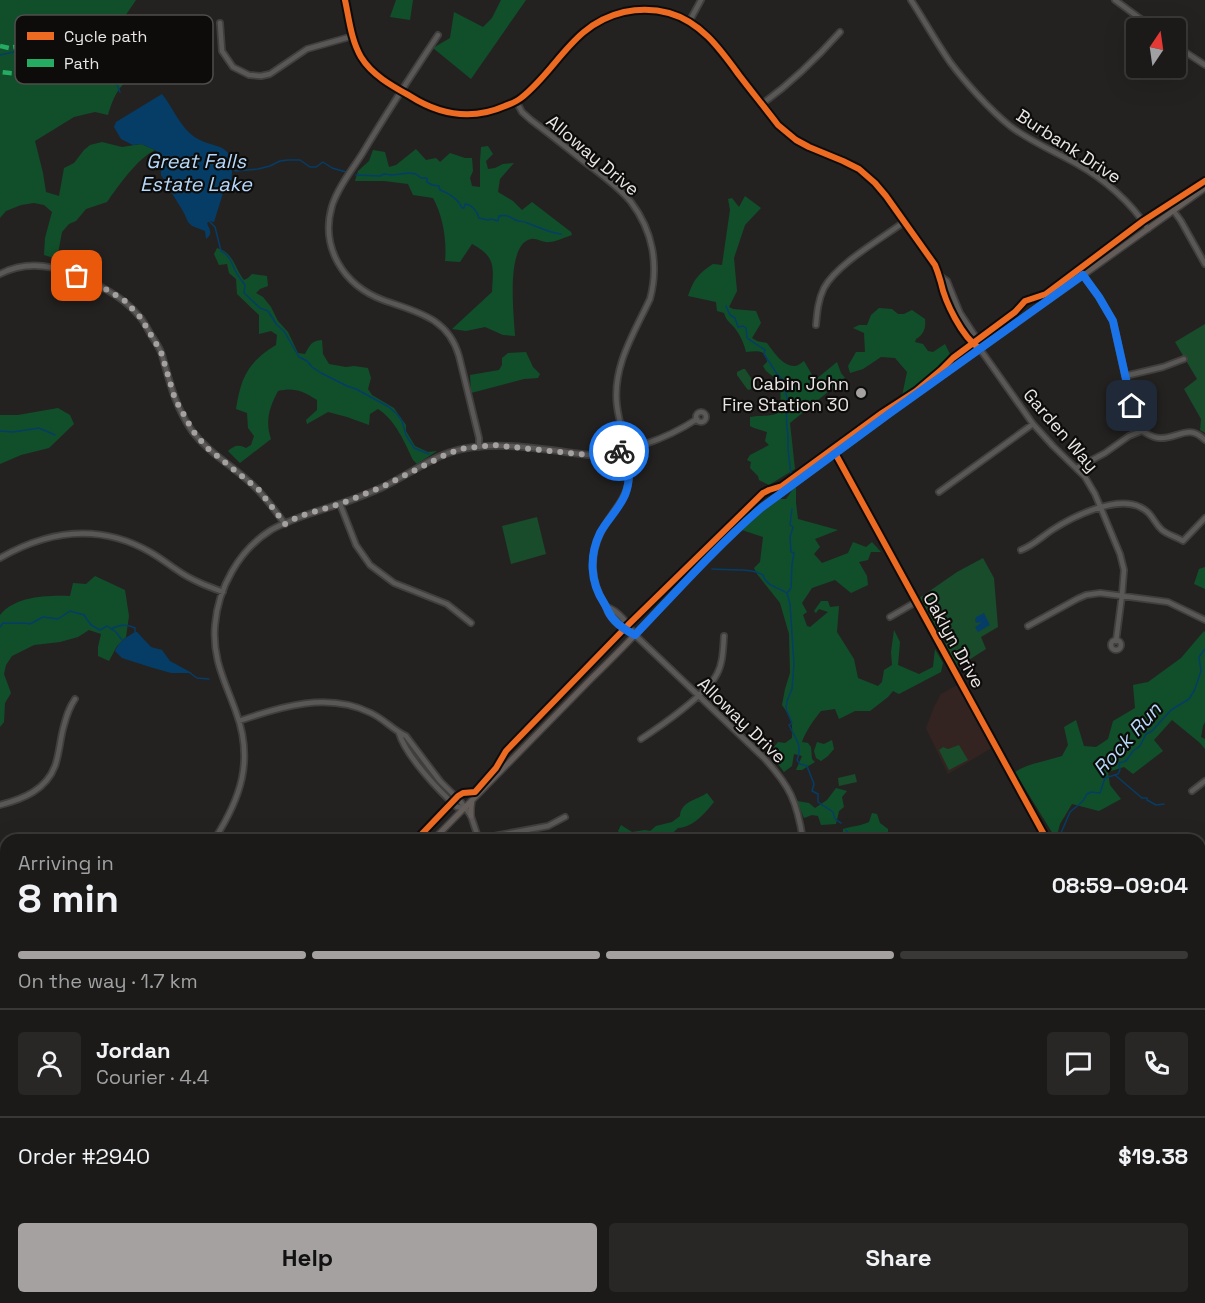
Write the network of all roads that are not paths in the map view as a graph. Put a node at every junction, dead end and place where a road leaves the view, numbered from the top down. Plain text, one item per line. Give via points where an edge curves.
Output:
1 (345, 0) edge
2 (701, 0) edge
3 (911, 0) edge
4 (1115, 0) edge
5 (1139, 18) edge
6 (689, 22) junction
7 (220, 23) dead end
8 (840, 32) dead end
9 (438, 35) dead end
10 (353, 36) junction
11 (1186, 53) edge
12 (1205, 65) edge
13 (401, 91) junction
14 (516, 101) junction
15 (762, 104) junction
16 (1205, 188) edge
17 (1173, 210) junction
18 (904, 222) junction
19 (1148, 229) junction
20 (1205, 264) edge
21 (0, 274) edge
22 (1083, 275) junction
23 (816, 325) dead end
24 (980, 349) junction
25 (1184, 359) dead end
26 (1125, 376) junction
27 (697, 420) dead end
28 (1033, 424) junction
29 (1142, 431) junction
30 (1205, 440) edge
31 (479, 447) junction
32 (626, 450) junction
33 (835, 453) junction
34 (1077, 468) junction
35 (939, 492) dead end
36 (340, 504) junction
37 (1101, 508) junction
38 (1205, 518) edge
39 (285, 524) junction
40 (1021, 550) dead end
41 (0, 558) edge
42 (223, 592) junction
43 (1122, 596) junction
44 (916, 602) junction
45 (890, 617) dead end
46 (1205, 620) edge
47 (471, 623) dead end
48 (1028, 626) dead end
49 (635, 635) junction
50 (724, 636) dead end
51 (1116, 640) dead end
52 (699, 696) junction
53 (75, 699) dead end
54 (239, 721) junction
55 (641, 739) dead end
56 (1205, 781) edge
57 (1192, 791) dead end
58 (472, 800) junction
59 (0, 805) edge
60 (464, 808) junction
61 (471, 816) junction
62 (566, 817) dead end
63 (218, 834) edge
64 (439, 834) edge
65 (477, 834) edge
66 (509, 834) edge
67 (802, 834) edge
68 (1044, 834) edge

1 - 10 street, Garden Way
2 - 6 street
3 - 19 street, Burbank Drive via 966,82 1007,124 1102,180
4 - 5 street
6 - 14 street, Garden Way via 649,10 615,14 579,35
6 - 15 street, Garden Way via 703,31
7 - 10 street via 222,51 233,68 249,75 270,74 307,49
8 - 15 street via 784,88
9 - 13 street
10 - 13 street, Garden Way via 367,65
11 - 12 street
13 - 14 street, Garden Way via 432,108 460,115 493,111
13 - 31 street via 336,196 330,218 330,241 338,263 357,286 432,318 448,333 457,347
14 - 32 street, Alloway Drive via 531,120 625,195 649,235 655,259 653,289 622,358 616,385
15 - 18 street, Garden Way via 796,140 859,170 881,190
16 - 17 main road
17 - 19 main road
17 - 20 street
18 - 23 street via 832,277 820,298
18 - 24 street, Garden Way via 935,265 954,316 971,343
19 - 22 main road
21 - 39 street via 17,267 47,266 92,281 124,300 141,318 161,352 175,399 193,431 206,447 259,490
22 - 24 main road
22 - 26 street via 1113,321
24 - 28 street, Garden Way
24 - 33 main road
25 - 26 street
26 - 29 street
27 - 32 street
28 - 34 street, Garden Way
28 - 35 street
29 - 30 street via 1160,438 1191,432
29 - 34 street
31 - 32 street via 493,445 589,455
31 - 36 street via 460,449
32 - 49 street, Alloway Drive via 626,494 600,534 592,561 597,591 608,613 624,630
33 - 44 street, Oaklyn Drive
33 - 49 main road via 742,525
34 - 37 street, Garden Way via 1091,485
36 - 39 street
36 - 47 street via 356,545 370,565 394,583 447,604
37 - 38 street via 1117,503 1138,506 1163,531 1184,540
37 - 40 street via 1067,521
37 - 43 street, Garden Way via 1122,562
39 - 42 street via 262,536 245,553
41 - 42 street via 50,536 74,533 113,537 136,544 189,578
42 - 54 street via 214,636 221,676
43 - 46 street via 1168,602
43 - 48 street via 1086,595
43 - 51 street, Garden Way
44 - 45 street
44 - 68 street, Oaklyn Drive
49 - 52 street, Alloway Drive
49 - 58 main road
50 - 52 street via 719,672
52 - 55 street
52 - 67 street, Alloway Drive via 780,776 794,800
53 - 59 street via 68,708 55,766 48,778 28,796
54 - 60 street via 313,701 364,710 399,733 435,785 457,807
54 - 63 street via 244,750 242,782
56 - 57 street
58 - 60 main road
58 - 61 main road
60 - 61 street
60 - 64 main road
61 - 65 street
62 - 66 street via 548,826

